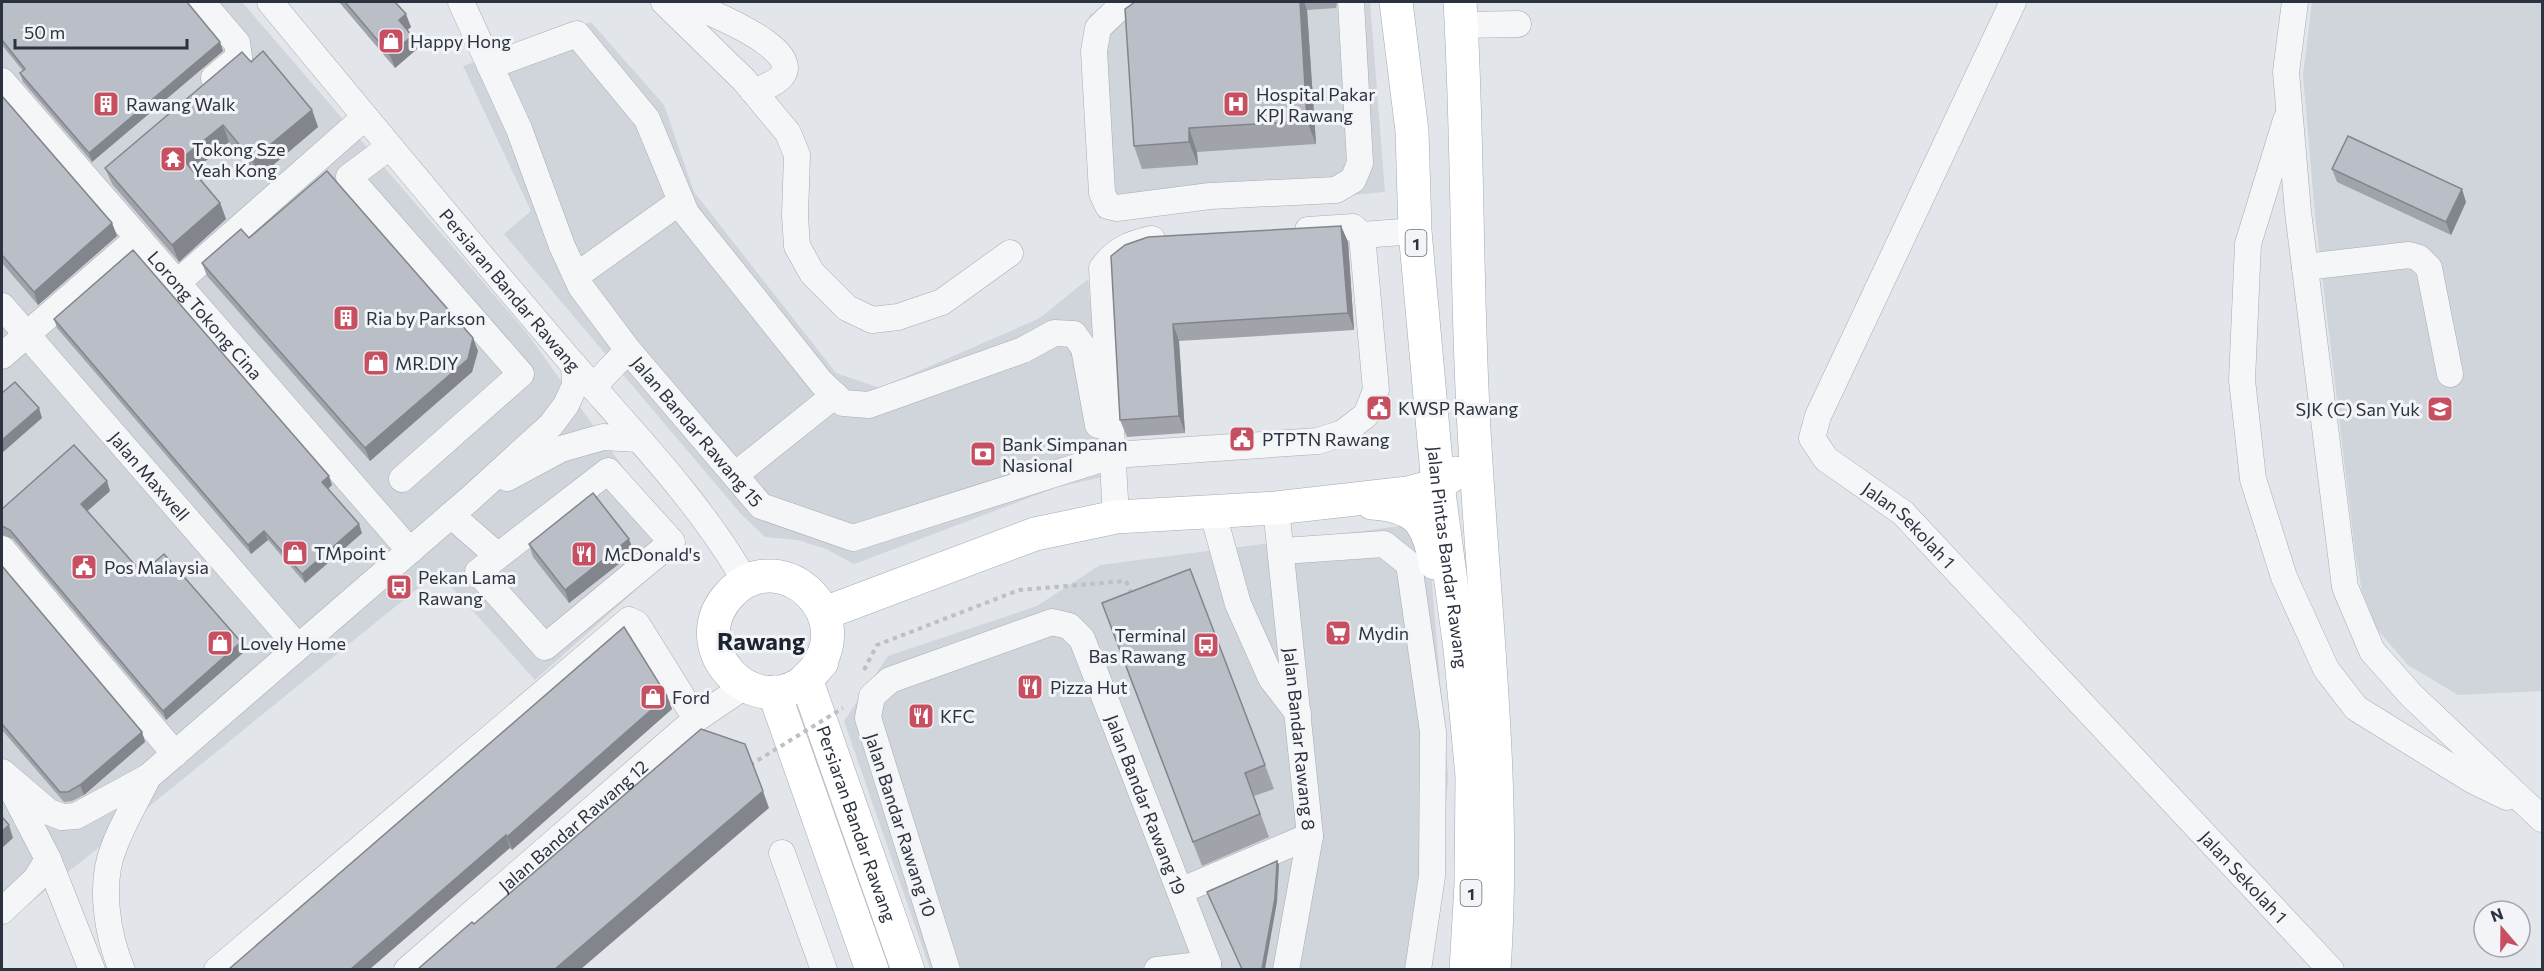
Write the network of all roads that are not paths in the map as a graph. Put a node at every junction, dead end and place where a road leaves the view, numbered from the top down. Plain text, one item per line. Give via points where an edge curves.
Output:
1 (202, 2) edge
2 (270, 2) edge
3 (461, 2) edge
4 (664, 2) edge
5 (685, 2) edge
6 (1125, 2) edge
7 (1352, 2) edge
8 (1384, 2) edge
9 (1396, 2) edge
10 (1415, 2) edge
11 (2013, 2) edge
12 (2295, 2) edge
13 (1460, 13) edge
14 (1518, 24) dead end
15 (490, 66) junction
16 (2, 81) edge
17 (753, 91) junction
18 (195, 94) edge
19 (2289, 108) junction
20 (365, 117) junction
21 (1412, 131) junction
22 (389, 147) junction
23 (681, 201) junction
24 (1282, 231) edge
25 (1415, 231) junction
26 (1362, 235) junction
27 (138, 238) junction
28 (1176, 238) edge
29 (1010, 253) dead end
30 (2305, 267) junction
31 (576, 276) junction
32 (177, 283) junction
33 (2, 306) edge
34 (27, 334) junction
35 (628, 350) junction
36 (2, 356) edge
37 (574, 365) junction
38 (2450, 374) dead end
39 (594, 387) junction
40 (835, 395) junction
41 (1473, 410) junction
42 (638, 439) junction
43 (1109, 456) junction
44 (735, 475) junction
45 (402, 479) dead end
46 (1438, 485) junction
47 (472, 497) junction
48 (1339, 501) junction
49 (1276, 508) junction
50 (1212, 510) junction
51 (452, 515) junction
52 (1116, 517) junction
53 (2, 549) edge
54 (410, 551) junction
55 (1283, 551) junction
56 (498, 556) junction
57 (746, 583) junction
58 (825, 613) junction
59 (1082, 639) joint
60 (298, 647) junction
61 (814, 671) junction
62 (760, 689) junction
63 (1299, 713) junction
64 (696, 719) junction
65 (175, 754) junction
66 (3, 774) edge
67 (148, 777) junction
68 (2537, 814) edge
69 (1471, 816) junction
70 (1310, 836) junction
71 (782, 853) dead end
72 (48, 859) junction
73 (1180, 891) junction
74 (2, 911) edge
75 (1207, 967) edge
76 (92, 969) edge
77 (122, 969) edge
78 (217, 969) edge
79 (407, 969) edge
80 (824, 969) edge
81 (872, 969) edge
82 (908, 969) edge
83 (947, 969) edge
84 (1157, 969) edge
85 (1286, 969) edge
86 (1418, 969) edge
87 (1466, 969) edge
88 (1494, 969) edge
89 (2331, 969) edge

1 - 18 street via 240,51 239,57
2 - 20 street, Persiaran Bandar Rawang
3 - 15 street, Jalan Bandar Rawang 15
4 - 17 street
5 - 17 street via 731,21 774,46 783,62 782,75 774,85
6 - 7 street via 1098,28 1094,51 1102,193 1108,206 1118,208 1210,196 1336,190 1353,180 1360,163
8 - 21 street via 1392,86
9 - 21 main road, Jalan Pintas Bandar Rawang / 1
10 - 21 main road
11 - 89 street, Jalan Sekolah 1 via 1818,416 1812,438 1826,459 1903,513
12 - 19 street via 2286,72
13 - 14 street
13 - 41 main road, Jalan Pintas Bandar Rawang / 1
15 - 23 street via 576,34 647,118
15 - 31 street, Jalan Bandar Rawang 15
16 - 27 street, Lorong Tokong Cina via 98,175
17 - 29 street via 788,134 797,155 797,246 812,273 847,308 872,320 898,317 942,302
19 - 30 street
19 - 68 street via 2248,244 2242,380 2253,479 2284,577 2326,669 2356,708 2472,780
20 - 22 street, Persiaran Bandar Rawang
20 - 32 street
21 - 25 main road, Jalan Pintas Bandar Rawang / 1
22 - 37 street, Persiaran Bandar Rawang
22 - 45 street via 349,177 521,374
23 - 31 street
23 - 40 street via 720,256
24 - 26 street via 1353,227
25 - 26 street
25 - 46 main road, Jalan Pintas Bandar Rawang / 1
26 - 43 street, Jalan Bandar Rawang 15 via 1376,390 1366,415 1343,433 1318,441
27 - 32 street, Lorong Tokong Cina
27 - 34 street
28 - 43 street via 1129,244 1113,254 1102,268
30 - 38 street via 2409,255 2419,258 2429,268
30 - 68 street via 2338,549 2345,587 2360,626 2372,651 2412,696
31 - 35 street, Jalan Bandar Rawang 15
32 - 54 street, Lorong Tokong Cina
33 - 34 street, Jalan Maxwell
34 - 36 street
34 - 60 street, Jalan Maxwell
35 - 39 street
35 - 44 street, Jalan Bandar Rawang 15
37 - 39 street, Persiaran Bandar Rawang
37 - 47 street via 575,385 556,418
39 - 42 street, Persiaran Bandar Rawang
40 - 43 street via 843,403 869,405 1023,350 1054,333 1074,334 1084,348
40 - 44 street
41 - 46 main road via 1457,472
41 - 88 main road, Jalan Pintas Bandar Rawang / 1 via 1496,755 1499,860
42 - 47 street via 603,436 561,449
42 - 57 street, Persiaran Bandar Rawang via 727,548
43 - 44 street, Jalan Bandar Rawang 15 via 853,538 761,506
43 - 52 street
46 - 48 main road
46 - 69 main road, Jalan Pintas Bandar Rawang / 1 via 1461,650 1472,776
47 - 51 street
48 - 49 main road
48 - 69 main road via 1397,505 1417,517 1426,530 1436,567 1455,744
49 - 50 main road
49 - 55 street, Jalan Bandar Rawang 8
50 - 52 main road
50 - 63 street via 1238,604 1271,678
51 - 54 street
51 - 56 street
52 - 58 main road via 1035,534
53 - 65 street
54 - 60 street
55 - 63 street, Jalan Bandar Rawang 8
55 - 86 street via 1383,544 1409,564 1433,732 1432,876
56 - 56 street via 478,572 545,647 672,542 608,471
57 - 58 main road via 775,577 792,581 808,590
57 - 62 main road via 720,607 713,637 720,663 731,676
58 - 61 main road via 828,645
59 - 73 street, Jalan Bandar Rawang 19
59 - 83 street, Jalan Bandar Rawang 10 via 1069,626 1052,622 890,680 872,696 868,718
60 - 65 street
61 - 62 main road via 791,688
61 - 82 main road, Persiaran Bandar Rawang
62 - 64 street, Jalan Bandar Rawang 12
62 - 81 main road, Persiaran Bandar Rawang
63 - 70 street, Jalan Bandar Rawang 8
64 - 78 street via 637,624 629,620
64 - 79 street, Jalan Bandar Rawang 12
65 - 67 street
66 - 67 street via 49,812 62,817 76,816
66 - 72 street
67 - 77 street via 113,849 108,882 108,916
69 - 87 main road, Jalan Pintas Bandar Rawang / 1
70 - 73 street
70 - 85 street, Jalan Bandar Rawang 8
71 - 80 street
72 - 74 street via 36,879
72 - 76 street
73 - 75 street, Jalan Bandar Rawang 19
75 - 84 street

